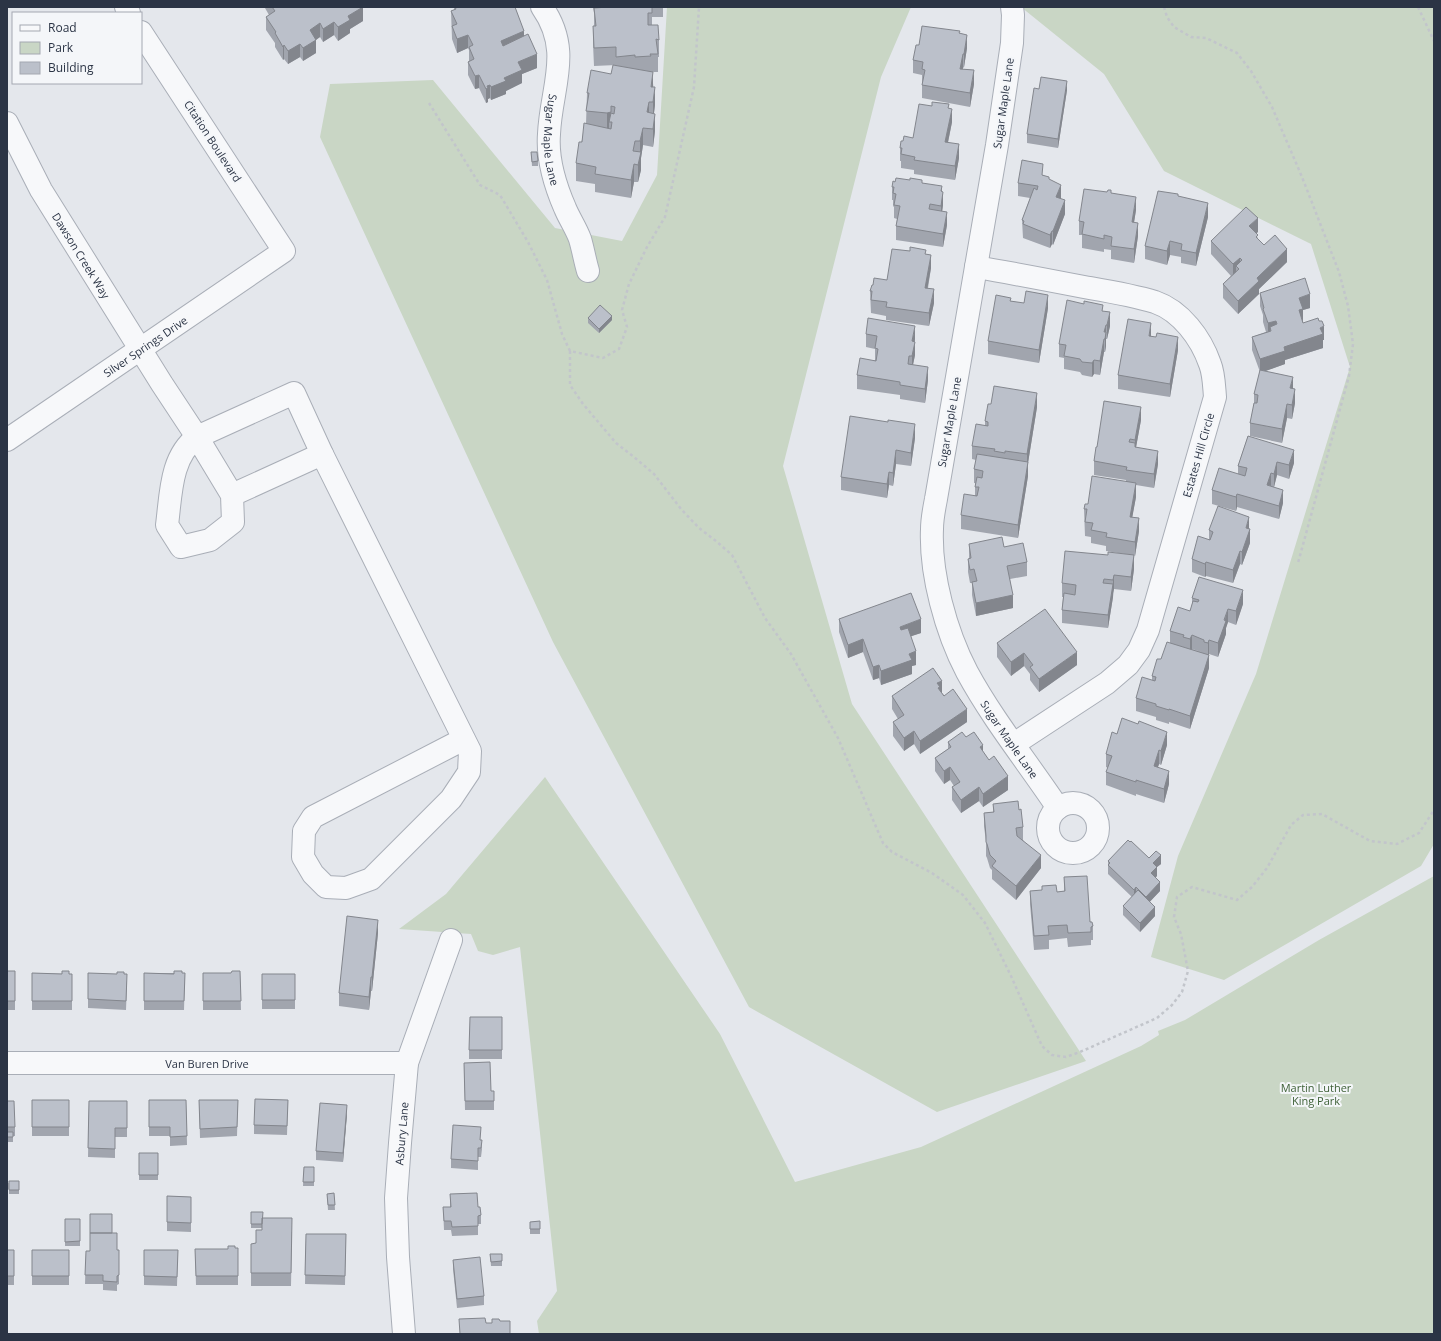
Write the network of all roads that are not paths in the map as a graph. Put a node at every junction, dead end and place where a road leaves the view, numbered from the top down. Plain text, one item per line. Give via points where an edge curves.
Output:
1 (542, 7) edge
2 (1012, 7) edge
3 (142, 34) edge
4 (7, 123) edge
5 (284, 251) joint
6 (976, 267) junction
7 (588, 271) dead end
8 (140, 350) junction
9 (197, 438) junction
10 (7, 440) edge
11 (322, 454) junction
12 (232, 495) junction
13 (464, 739) junction
14 (1014, 744) junction
15 (1058, 808) dead end
16 (451, 940) dead end
17 (7, 1063) edge
18 (407, 1063) junction
19 (404, 1334) edge

1 - 7 street, Sugar Maple Lane via 550,18 559,55 558,77 548,134 551,170 564,207 580,238
2 - 6 street, Sugar Maple Lane via 1012,43
3 - 5 street, Citation Boulevard
4 - 8 street, Dawson Creek Way via 41,190
5 - 8 street, Silver Springs Drive
6 - 14 street, Sugar Maple Lane via 936,499 932,530 935,572 938,594 954,643 967,672
6 - 14 street, Estates Hill Circle via 1126,295 1156,303 1175,313 1192,330 1203,348 1210,364 1215,397 1148,630 1139,650 1128,665 1108,683
8 - 9 street, Dawson Creek Way
8 - 10 street, Silver Springs Drive
9 - 11 street via 294,393
9 - 12 street, Dawson Creek Way
9 - 12 street via 188,444 175,468 167,525 181,547 210,540 233,522
11 - 12 street
11 - 13 street
13 - 13 street via 470,751 469,772 451,799 371,879 346,888 326,887 313,874 303,858 304,831 313,817
14 - 15 street, Sugar Maple Lane
16 - 18 street, Asbury Lane
17 - 18 street, Van Buren Drive
18 - 19 street, Asbury Lane via 396,1198

